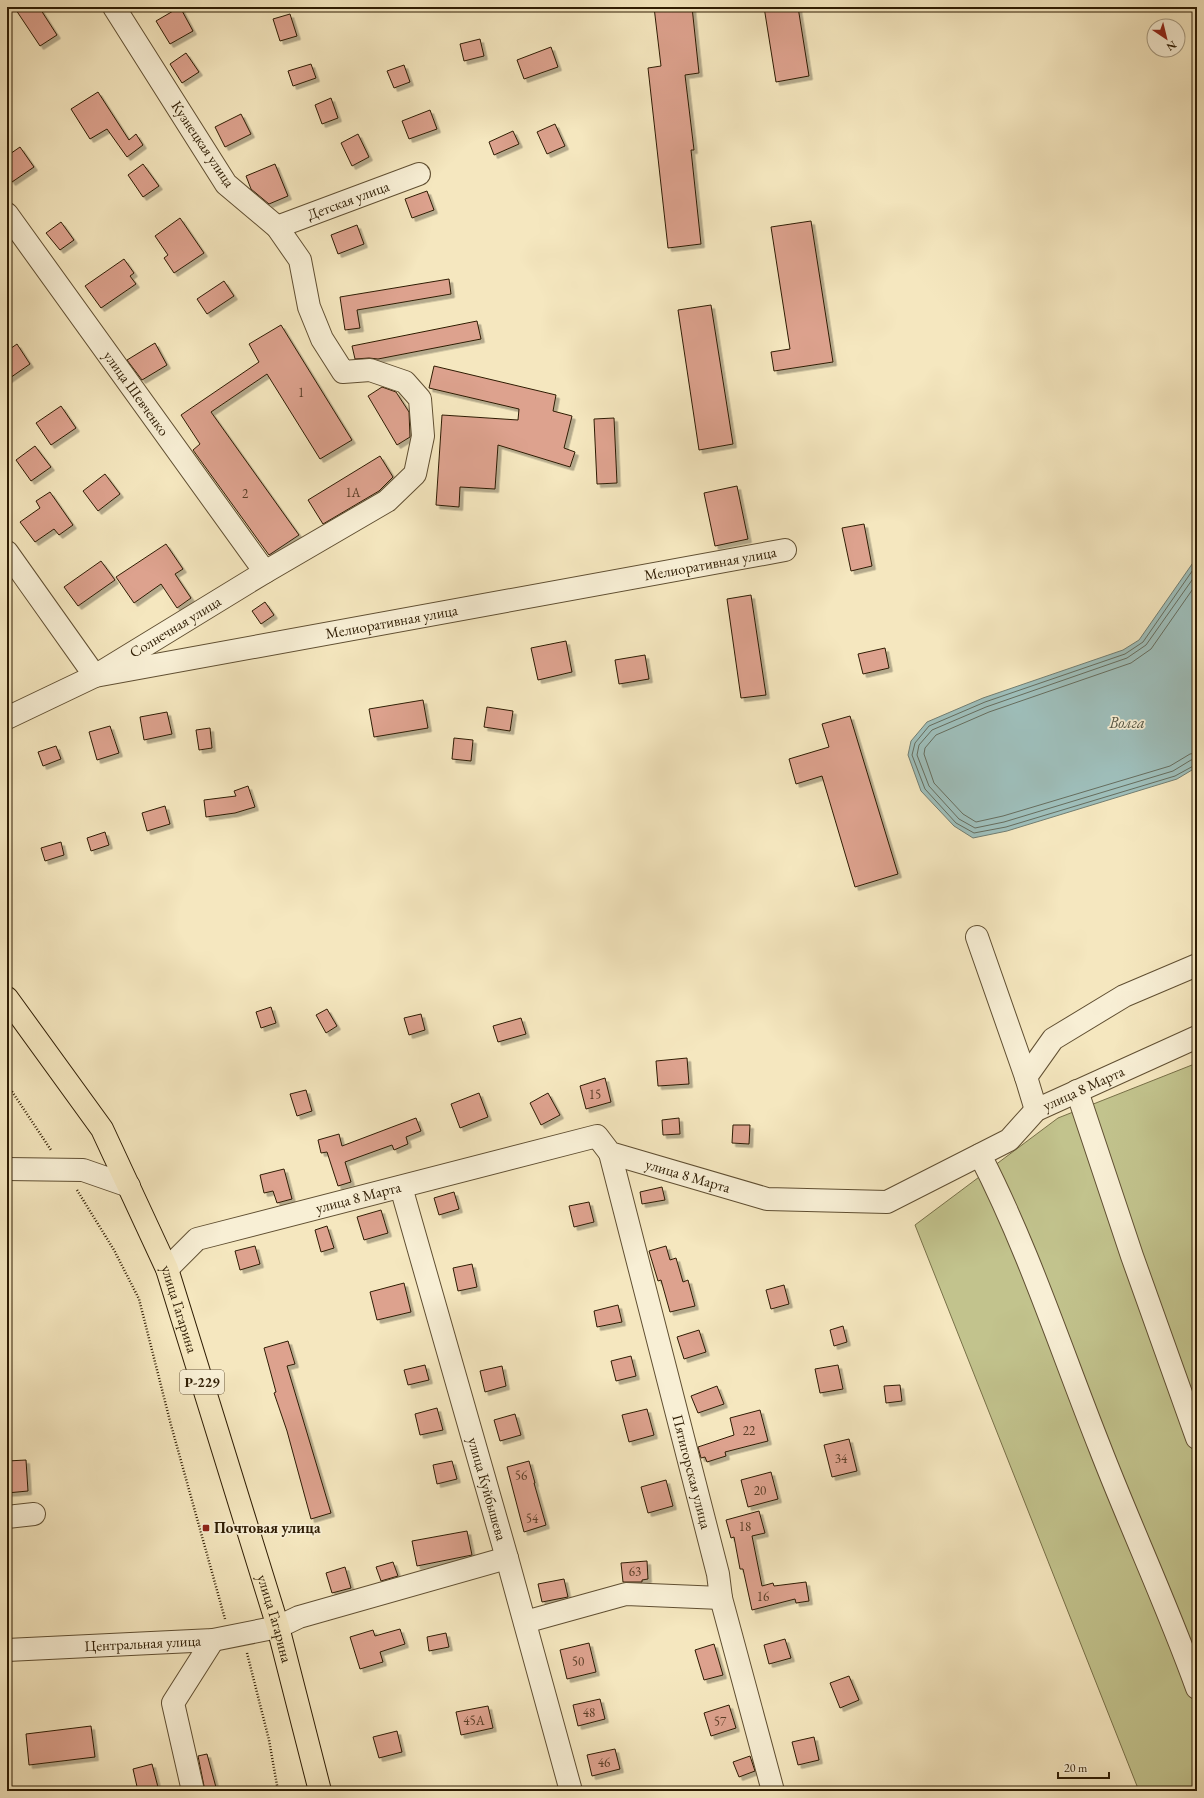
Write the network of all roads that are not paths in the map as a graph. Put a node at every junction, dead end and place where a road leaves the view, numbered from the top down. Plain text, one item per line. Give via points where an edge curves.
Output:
1 (115, 8) edge
2 (419, 174) dead end
3 (7, 214) edge
4 (277, 227) junction
5 (387, 501) joint
6 (785, 550) dead end
7 (7, 552) edge
8 (265, 572) junction
9 (95, 676) junction
10 (7, 718) edge
11 (977, 937) dead end
12 (1197, 965) edge
13 (10, 1002) edge
14 (1197, 1037) edge
15 (1026, 1077) junction
16 (1077, 1091) junction
17 (1036, 1110) junction
18 (610, 1153) junction
19 (980, 1155) junction
20 (7, 1169) edge
21 (129, 1186) junction
22 (401, 1188) junction
23 (167, 1269) junction
24 (1197, 1438) edge
25 (34, 1514) dead end
26 (7, 1517) edge
27 (507, 1558) junction
28 (721, 1598) junction
29 (525, 1622) junction
30 (278, 1627) junction
31 (213, 1640) junction
32 (7, 1650) edge
33 (1197, 1688) edge
34 (193, 1791) edge
35 (320, 1791) edge
36 (571, 1791) edge
37 (773, 1791) edge

1 - 4 street, Кузнецкая улица via 226,184
2 - 4 street, Детская улица
3 - 8 street, улица Шевченко
4 - 5 street, Кузнецкая улица via 300,260 309,307 322,339 343,372 370,370 406,382 420,399 423,436 415,474
5 - 8 street, Солнечная улица
6 - 9 street, Мелиоративная улица
7 - 9 street
8 - 9 street, Солнечная улица
9 - 10 street, Мелиоративная улица
11 - 15 street
12 - 15 street via 1124,996 1053,1039
13 - 21 main road, улица Гагарина / Р-229 via 102,1130
14 - 16 street, улица 8 Марта
15 - 17 street
16 - 17 street, улица 8 Марта
16 - 24 street
17 - 19 street, улица 8 Марта via 1009,1140
18 - 19 street, улица 8 Марта via 767,1199 887,1202
18 - 22 street, улица 8 Марта via 596,1136
18 - 28 street, Пятигорская улица via 718,1574
19 - 33 street via 1002,1198
20 - 21 street via 83,1170
21 - 23 main road, улица Гагарина / Р-229
22 - 23 street, улица 8 Марта via 197,1239
22 - 27 street, улица Куйбышева
23 - 30 main road, улица Гагарина / Р-229
25 - 26 street
27 - 29 street, улица Куйбышева
27 - 30 street, Центральная улица via 299,1617
28 - 29 street via 626,1594
28 - 37 street, Пятигорская улица
29 - 36 street, улица Куйбышева
30 - 31 street, Центральная улица
30 - 35 main road, улица Гагарина / Р-229
31 - 32 street, Центральная улица
31 - 34 street via 173,1703

